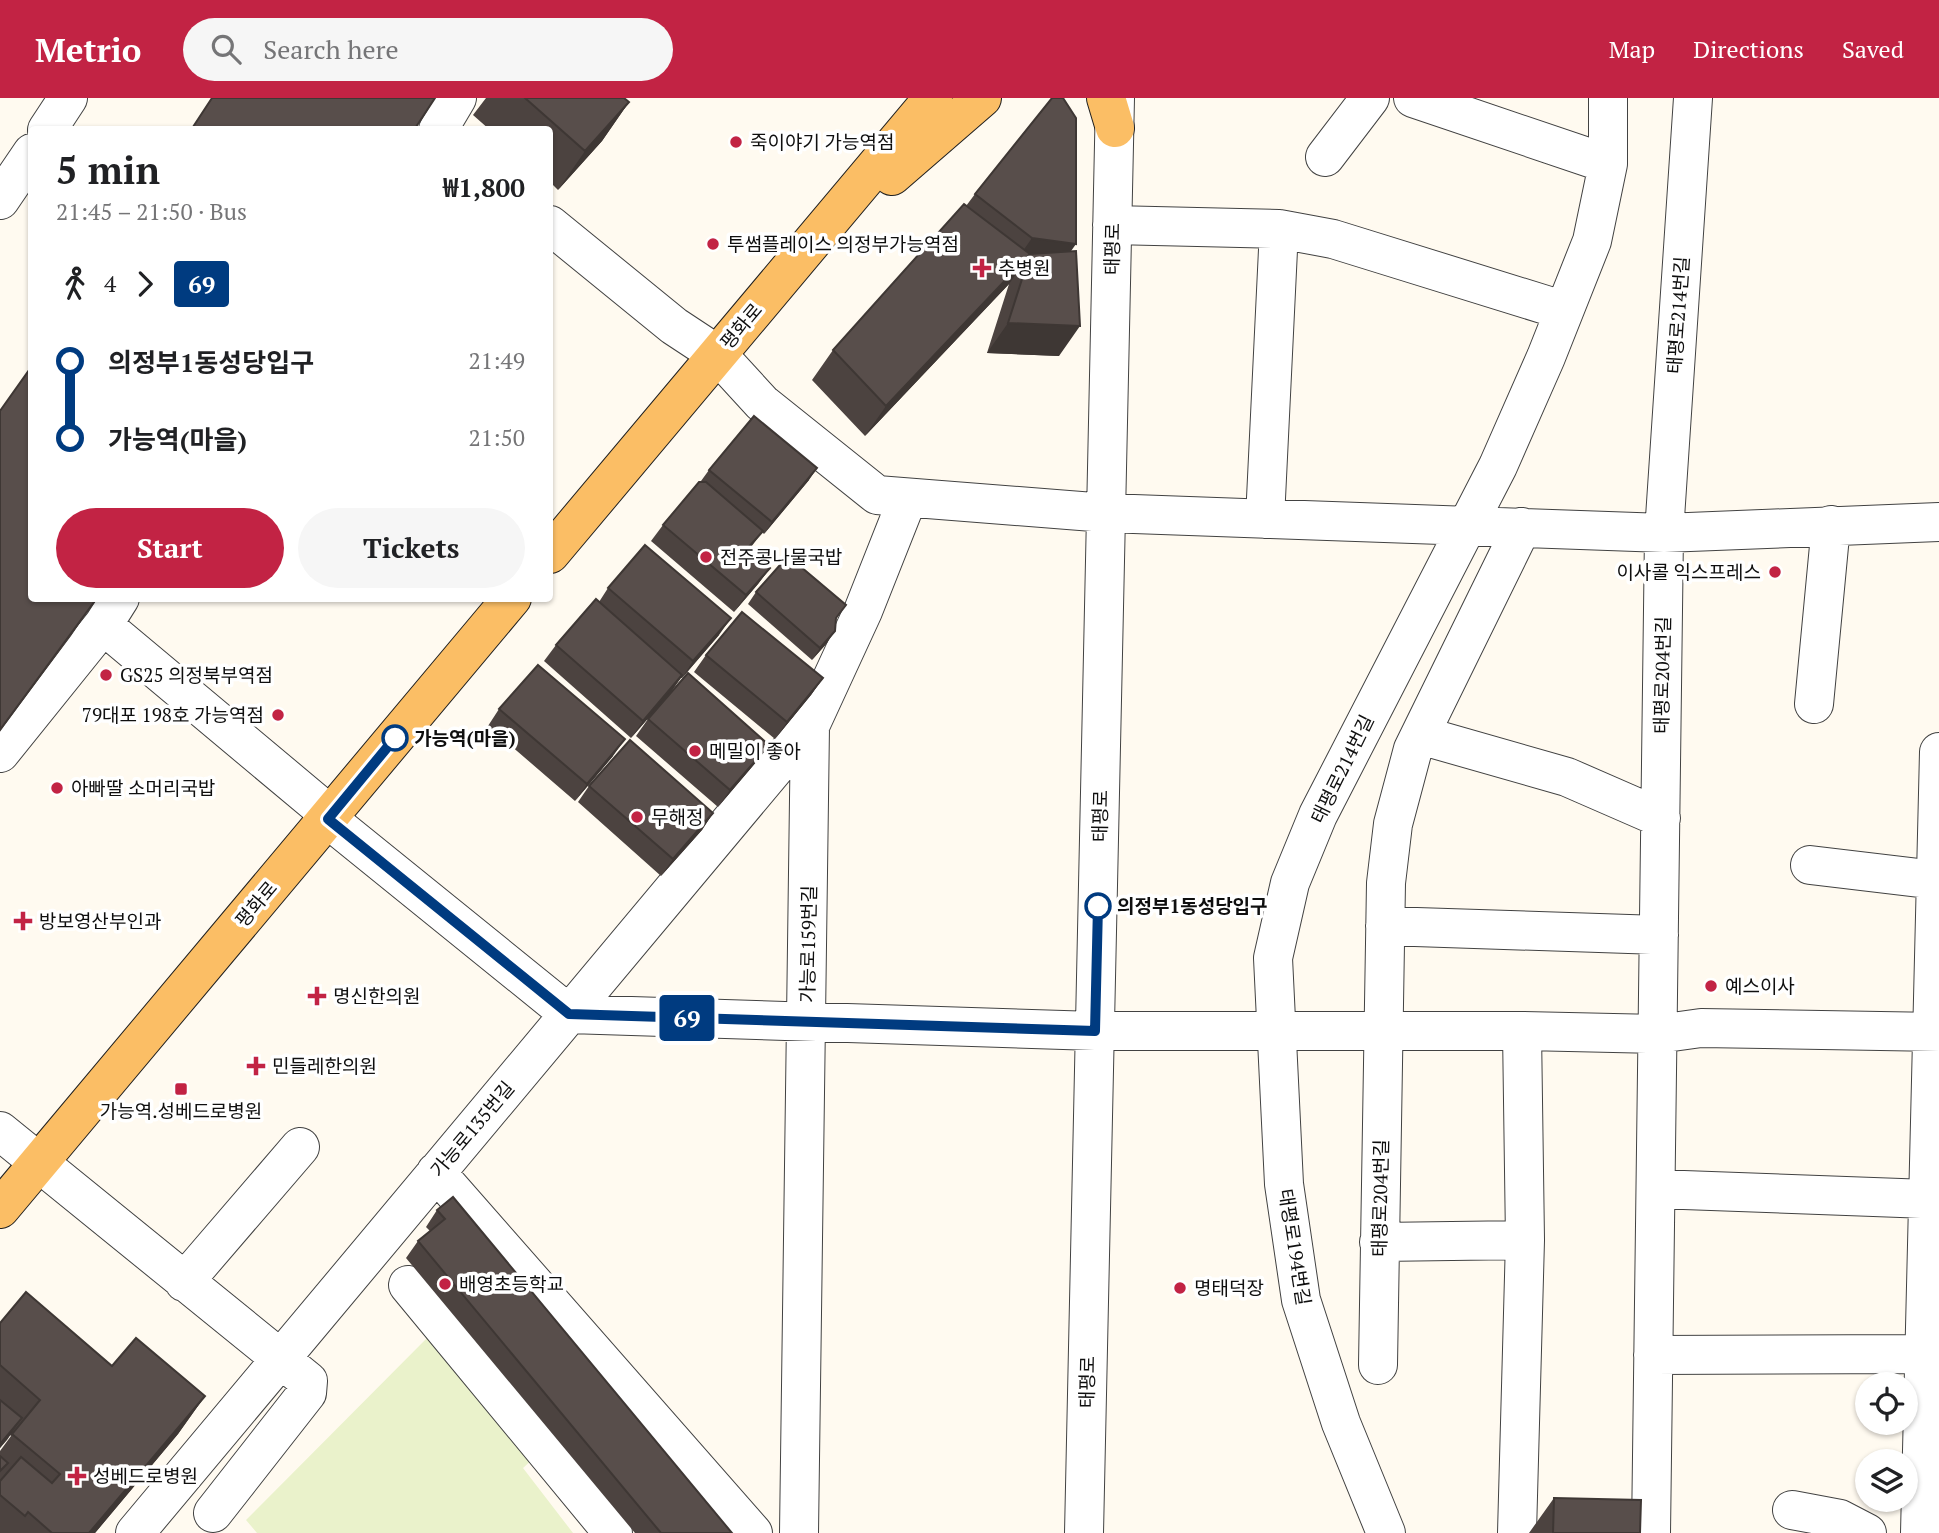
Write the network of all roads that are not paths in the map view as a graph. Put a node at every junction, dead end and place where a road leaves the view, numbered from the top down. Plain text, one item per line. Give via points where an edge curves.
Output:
1 (68, 98) edge
2 (457, 98) edge
3 (933, 98) edge
4 (982, 98) edge
5 (1370, 98) edge
6 (1413, 98) edge
7 (1608, 98) edge
8 (1693, 98) edge
9 (1112, 108) edge
10 (50, 126) edge
11 (440, 126) edge
12 (1325, 157) dead end
13 (28, 159) edge
14 (1608, 164) junction
15 (0, 200) edge
16 (1112, 225) junction
17 (553, 227) edge
18 (1279, 229) junction
19 (810, 245) junction
20 (1562, 310) junction
21 (718, 355) junction
22 (907, 500) junction
23 (1106, 513) junction
24 (1265, 519) junction
25 (1939, 522) edge
26 (1465, 524) junction
27 (1831, 525) junction
28 (1522, 527) junction
29 (1664, 533) junction
30 (553, 550) edge
31 (509, 602) edge
32 (112, 612) edge
33 (1814, 704) dead end
34 (810, 726) junction
35 (1420, 735) junction
36 (1939, 752) edge
37 (0, 753) edge
38 (1661, 818) junction
39 (328, 819) junction
40 (1810, 865) dead end
41 (1936, 880) junction
42 (1385, 926) junction
43 (1659, 935) junction
44 (569, 1014) junction
45 (807, 1023) junction
46 (1275, 1030) junction
47 (1095, 1031) junction
48 (1522, 1031) junction
49 (1384, 1032) junction
50 (1936, 1032) edge
51 (1658, 1034) junction
52 (0, 1131) edge
53 (300, 1147) dead end
54 (38, 1164) junction
55 (436, 1172) junction
56 (1656, 1189) junction
57 (1928, 1199) junction
58 (0, 1209) edge
59 (1525, 1240) junction
60 (1379, 1241) junction
61 (184, 1282) junction
62 (408, 1285) dead end
63 (1932, 1314) edge
64 (1924, 1354) junction
65 (1653, 1355) junction
66 (280, 1359) junction
67 (1378, 1365) dead end
68 (1930, 1456) edge
69 (1792, 1510) dead end
70 (213, 1526) edge
71 (135, 1533) edge
72 (613, 1533) edge
73 (753, 1533) edge
74 (799, 1533) edge
75 (1084, 1533) edge
76 (1386, 1533) edge
77 (1517, 1533) edge
78 (1651, 1533) edge
79 (1867, 1533) edge
80 (1920, 1533) edge

1 - 10 street
2 - 11 street
3 - 19 main road, 평화로
4 - 19 main road
5 - 12 street
6 - 14 street
7 - 14 street, 태평로214번길
8 - 29 street, 태평로214번길
9 - 16 street, 태평로
13 - 15 street
14 - 20 street, 태평로214번길 via 1591,241
16 - 18 street
16 - 23 street, 태평로
17 - 21 street via 674,326
18 - 20 street via 1333,239
18 - 24 street
19 - 21 main road, 평화로
20 - 26 street, 태평로214번길 via 1498,466
21 - 22 street via 762,403 877,495
21 - 30 main road, 평화로
22 - 23 street
22 - 34 street, 가능로159번길
23 - 24 street
23 - 47 street, 태평로
24 - 26 street
25 - 27 street
26 - 28 street
26 - 46 street, 태평로214번길 via 1351,748 1290,883 1272,958
27 - 29 street
27 - 33 street
28 - 29 street
28 - 35 street, 태평로204번길
29 - 38 street, 태평로204번길
31 - 39 main road, 평화로
32 - 37 street
32 - 39 street
34 - 44 street, 가능로135번길
34 - 45 street, 가능로159번길
35 - 38 street via 1567,777
35 - 42 street, 태평로204번길 via 1393,824
36 - 41 street
38 - 43 street, 태평로204번길
39 - 44 street
39 - 54 main road, 평화로
40 - 41 street
41 - 50 street
42 - 43 street
42 - 49 street, 태평로204번길
43 - 51 street, 태평로204번길
44 - 45 street
44 - 55 street, 가능로135번길
45 - 47 street
45 - 74 street, 가능로159번길
46 - 47 street
46 - 49 street
46 - 76 street, 태평로194번길 via 1284,1184 1301,1300 1341,1423
47 - 75 street, 태평로
48 - 49 street
48 - 51 street
48 - 59 street
49 - 60 street, 태평로204번길
50 - 51 street via 1701,1028
50 - 57 street
51 - 56 street
52 - 54 street
53 - 61 street
54 - 58 main road, 평화로
54 - 61 street
55 - 66 street, 가능로135번길
55 - 73 street
56 - 57 street
56 - 65 street
57 - 63 street
59 - 60 street
59 - 77 street
60 - 67 street, 태평로204번길
61 - 66 street
62 - 72 street
63 - 64 street
64 - 65 street
64 - 68 street
65 - 78 street
66 - 70 street via 308,1381 307,1393
66 - 71 street, 가능로135번길
68 - 80 street
69 - 79 street via 1840,1519

